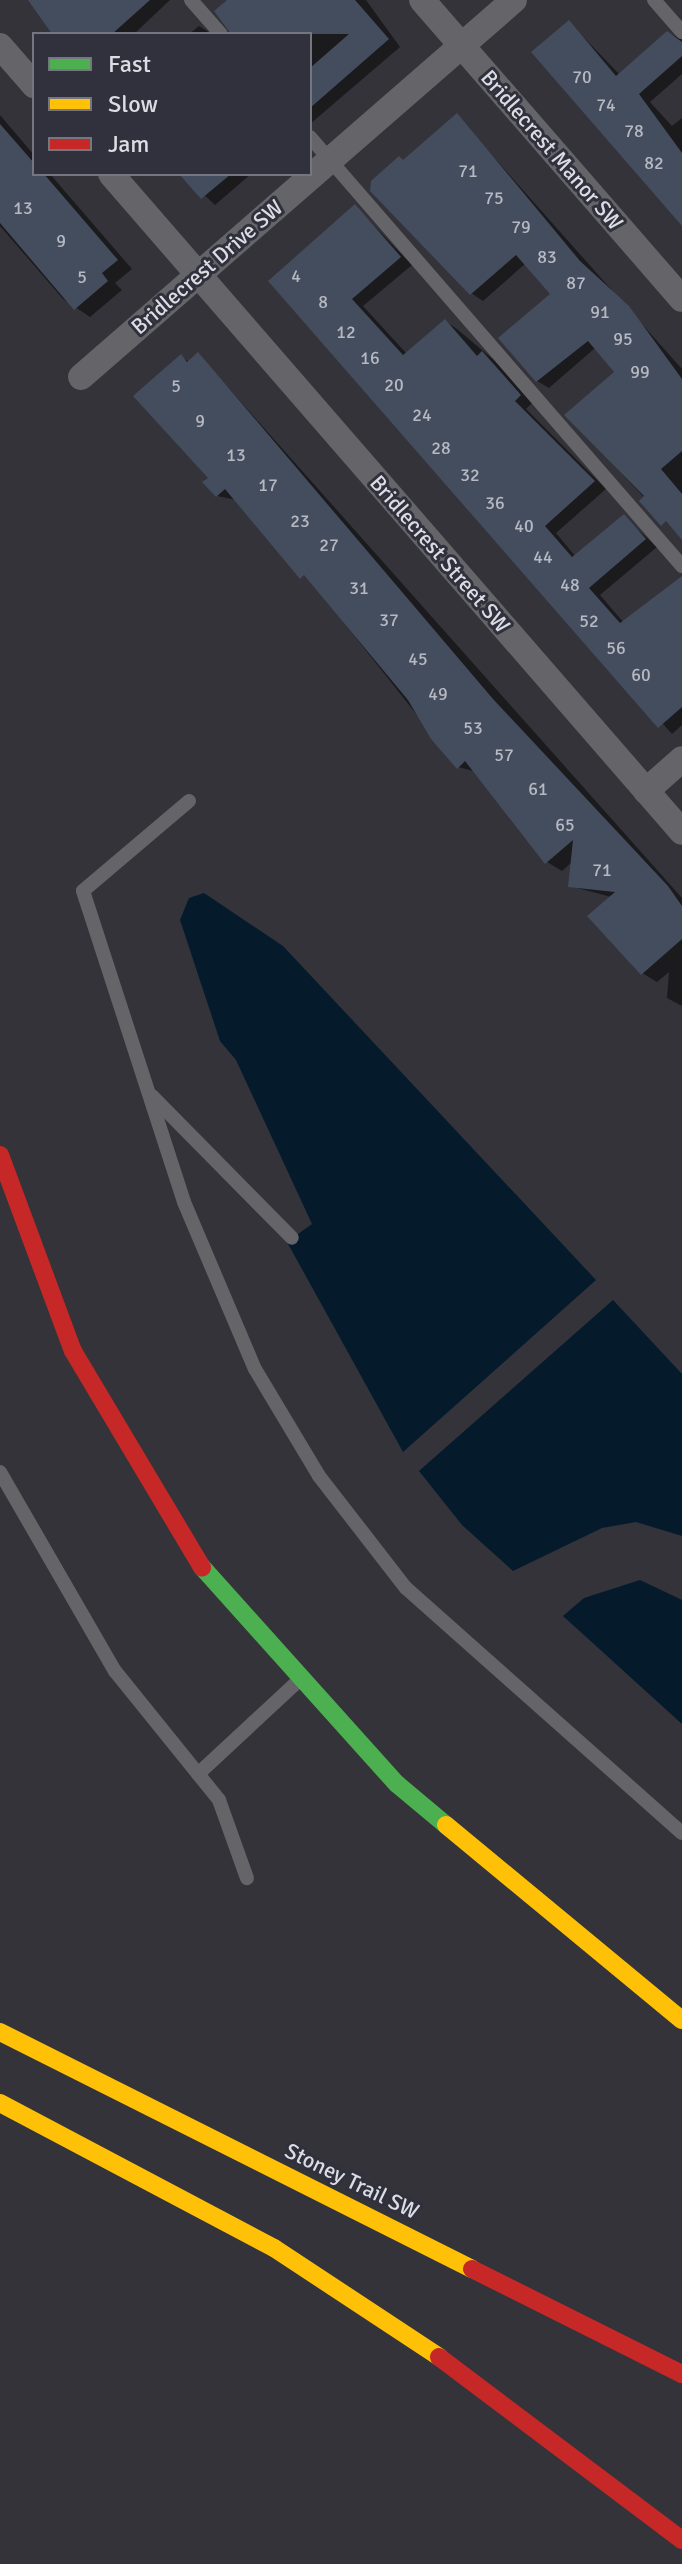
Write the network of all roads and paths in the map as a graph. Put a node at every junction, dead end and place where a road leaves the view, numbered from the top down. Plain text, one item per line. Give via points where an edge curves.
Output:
1 (191, 0) edge
2 (422, 0) edge
3 (514, 0) edge
4 (654, 0) edge
5 (219, 32) edge
6 (682, 32) edge
7 (462, 45) junction
8 (0, 46) edge
9 (32, 83) edge
10 (312, 139) edge
11 (330, 160) junction
12 (113, 176) edge
13 (312, 176) edge
14 (312, 176) edge
15 (198, 275) junction
16 (682, 299) edge
17 (81, 377) dead end
18 (682, 566) edge
19 (682, 759) edge
20 (646, 791) junction
21 (189, 801) dead end
22 (682, 832) edge
23 (148, 1093) junction
24 (0, 1155) edge
25 (292, 1238) dead end
26 (0, 1472) edge
27 (297, 1682) junction
28 (198, 1774) junction
29 (682, 1833) edge
30 (247, 1878) dead end
31 (682, 2020) edge
32 (0, 2032) edge
33 (0, 2103) edge
34 (682, 2374) edge
35 (682, 2540) edge

1 - 5 lane
2 - 7 street, Bridlecrest Manor SW
3 - 7 street, Bridlecrest Drive SW
4 - 6 lane
7 - 11 street, Bridlecrest Drive SW
7 - 16 street, Bridlecrest Manor SW
8 - 9 street
10 - 11 lane
11 - 14 street, Bridlecrest Drive SW
11 - 18 lane
12 - 15 street, Bridlecrest Street SW
13 - 15 street, Bridlecrest Drive SW
15 - 17 street, Bridlecrest Drive SW
15 - 20 street, Bridlecrest Street SW
19 - 20 street
20 - 22 street, Bridlecrest Street SW
21 - 23 lane via 83,891
23 - 25 lane
23 - 29 lane via 189,1216 249,1356 327,1487 406,1588
24 - 27 highway via 73,1351 138,1471 213,1585
26 - 28 lane via 108,1659
27 - 28 lane
27 - 31 highway via 397,1784
28 - 30 lane via 240,1843
32 - 34 highway, Stoney Trail SW
33 - 35 highway via 341,2290 527,2418

